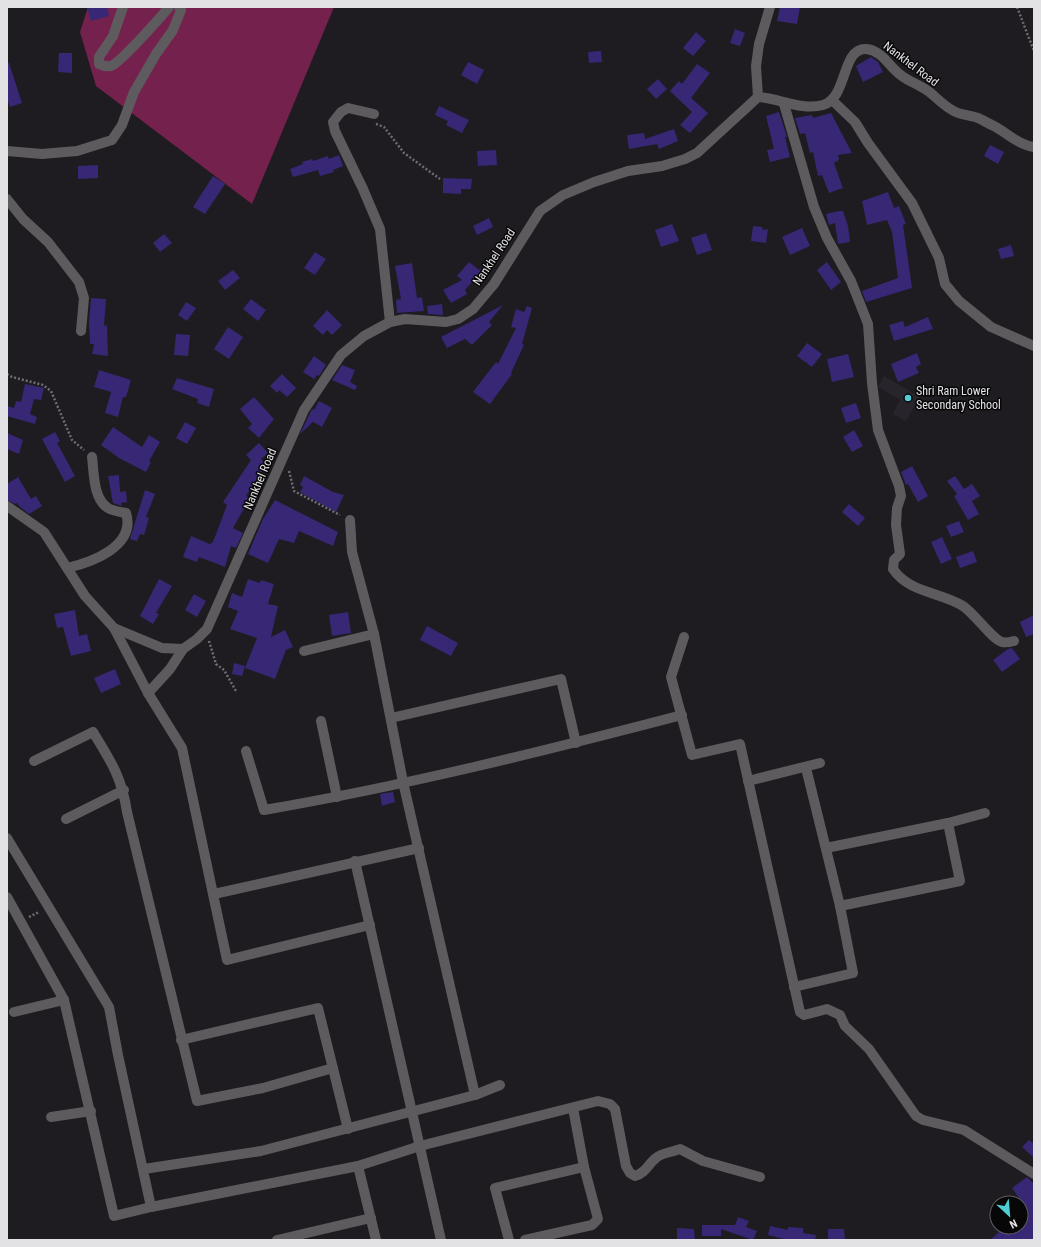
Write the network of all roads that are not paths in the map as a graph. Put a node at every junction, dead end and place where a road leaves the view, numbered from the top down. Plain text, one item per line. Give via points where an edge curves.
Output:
1 (123, 7) edge
2 (169, 7) edge
3 (179, 7) edge
4 (770, 7) edge
5 (758, 97) junction
6 (833, 101) junction
7 (784, 104) junction
8 (372, 118) road end
9 (1034, 147) edge
10 (7, 151) edge
11 (7, 199) edge
12 (390, 322) junction
13 (81, 331) dead end
14 (1034, 346) edge
15 (92, 457) road end
16 (7, 506) edge
17 (350, 520) road end
18 (67, 568) junction
19 (114, 628) junction
20 (374, 634) junction
21 (684, 637) dead end
22 (1014, 641) dead end
23 (183, 649) junction
24 (304, 651) dead end
25 (148, 693) junction
26 (682, 715) junction
27 (391, 718) junction
28 (321, 722) dead end
29 (576, 742) junction
30 (246, 751) dead end
31 (34, 761) dead end
32 (820, 763) dead end
33 (806, 768) junction
34 (748, 781) junction
35 (403, 782) junction
36 (124, 790) junction
37 (337, 797) junction
38 (985, 813) dead end
39 (66, 819) dead end
40 (948, 823) junction
41 (7, 838) edge
42 (419, 848) junction
43 (826, 848) junction
44 (355, 861) junction
45 (214, 894) junction
46 (7, 896) edge
47 (840, 906) junction
48 (370, 924) junction
49 (794, 986) junction
50 (64, 1000) junction
51 (14, 1012) dead end
52 (181, 1040) junction
53 (333, 1068) junction
54 (500, 1085) dead end
55 (475, 1095) junction
56 (573, 1108) junction
57 (91, 1111) junction
58 (412, 1112) junction
59 (51, 1117) dead end
60 (348, 1129) junction
61 (420, 1146) junction
62 (358, 1166) junction
63 (584, 1167) junction
64 (144, 1169) junction
65 (1034, 1174) edge
66 (760, 1177) dead end
67 (151, 1207) junction
68 (371, 1218) junction
69 (277, 1240) edge
70 (376, 1240) edge
71 (441, 1240) edge
72 (509, 1240) edge
73 (525, 1240) edge

1 - 2 street via 113,36 99,57 99,64 104,67 121,58
3 - 10 street via 181,10 174,30 156,54 134,92 122,125 112,140 77,151 42,154
4 - 5 street via 759,44 756,66
5 - 7 street
5 - 12 street, Nankhel Road via 697,153 662,166 628,171 594,182 563,195 540,211 494,284 473,309 458,319 446,322 405,319
6 - 7 street via 822,106
6 - 9 street, Nankhel Road via 838,95 851,58 859,50 866,49 880,54 901,75 953,111 978,118 1006,136
6 - 14 street via 855,122 912,203 937,253 945,284 959,301 991,327
7 - 22 street via 814,207 827,238 851,281 868,324 878,430 901,496 896,525 900,554 893,564 893,569 911,585 954,601 972,612 996,639 1003,642
8 - 12 street via 348,108 333,122 380,229
11 - 13 street via 23,219 48,242 79,282 84,298
12 - 23 street, Nankhel Road via 364,336 340,355 304,410 206,629 198,639
15 - 18 street via 96,488 101,503 109,509 126,513 129,521 124,538 110,551 81,565
16 - 18 street via 44,532
17 - 20 street via 352,552
18 - 19 street via 85,596
19 - 23 street via 162,648
19 - 25 street
20 - 24 street
20 - 27 street
21 - 26 street via 671,676
23 - 25 street via 170,669
25 - 45 street via 182,748
26 - 29 street
26 - 34 street via 692,755 740,744
27 - 29 street via 561,679
27 - 35 street
28 - 37 street
29 - 35 street
30 - 37 street via 264,810
31 - 36 street via 93,732 114,767
32 - 33 street
33 - 34 street
33 - 43 street
34 - 49 street
35 - 37 street
35 - 42 street
36 - 39 street
36 - 52 street
38 - 40 street
40 - 43 street
40 - 47 street via 960,881
41 - 64 street via 109,1007
42 - 44 street
42 - 55 street
43 - 47 street
44 - 45 street
44 - 48 street
45 - 48 street via 228,960
46 - 50 street
47 - 49 street via 853,973
48 - 58 street
49 - 65 street via 800,1012 804,1014 828,1009 840,1015 845,1026 869,1049 916,1116 964,1130
50 - 51 street
50 - 57 street
52 - 53 street via 318,1008
52 - 53 street via 197,1101 263,1088
53 - 60 street
54 - 55 street
55 - 58 street
56 - 61 street
56 - 63 street
56 - 66 street via 598,1101 610,1104 615,1109 626,1166 635,1176 648,1168 656,1158 680,1149 703,1161
57 - 59 street
57 - 67 street via 114,1216
58 - 60 street
58 - 61 street
60 - 64 street via 261,1151
61 - 62 street
61 - 71 street
62 - 67 street
62 - 68 street
63 - 72 street via 495,1188
63 - 73 street via 598,1219 592,1225
64 - 67 street
68 - 69 street
68 - 70 street

